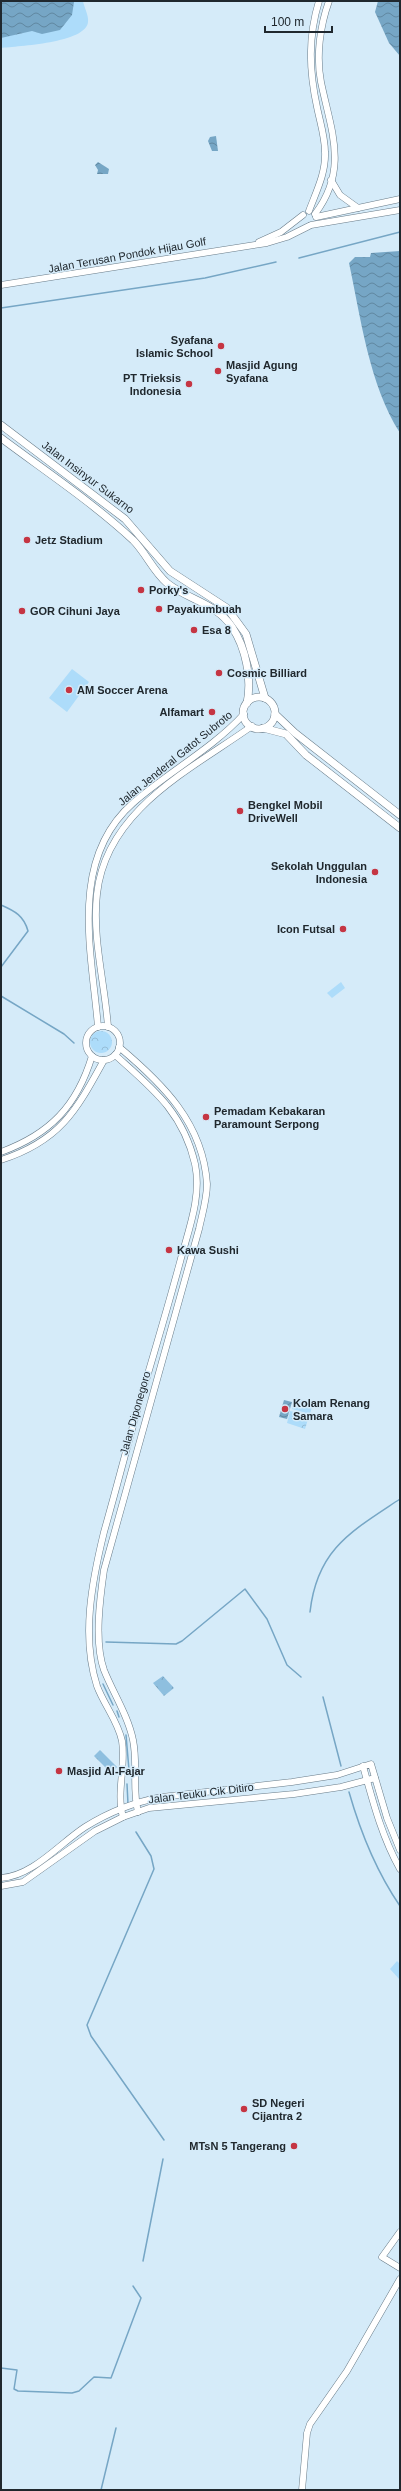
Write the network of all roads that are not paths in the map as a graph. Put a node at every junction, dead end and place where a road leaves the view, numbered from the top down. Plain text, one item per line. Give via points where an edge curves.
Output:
1 (320, 1) edge
2 (329, 1) edge
3 (331, 180) junction
4 (400, 200) edge
5 (358, 208) junction
6 (310, 209) junction
7 (400, 210) edge
8 (317, 213) junction
9 (326, 214) junction
10 (303, 215) junction
11 (326, 223) junction
12 (310, 225) junction
13 (288, 227) junction
14 (283, 239) junction
15 (256, 244) junction
16 (1, 285) edge
17 (1, 425) edge
18 (1, 438) edge
19 (81, 485) junction
20 (75, 493) junction
21 (265, 698) junction
22 (247, 703) junction
23 (244, 714) junction
24 (275, 714) junction
25 (252, 726) junction
26 (263, 728) junction
27 (178, 767) junction
28 (183, 774) junction
29 (357, 783) junction
30 (352, 790) junction
31 (400, 815) edge
32 (400, 828) edge
33 (100, 851) junction
34 (108, 855) junction
35 (98, 1027) junction
36 (108, 1027) junction
37 (119, 1047) junction
38 (115, 1055) junction
39 (92, 1056) junction
40 (104, 1060) junction
41 (1, 1152) edge
42 (1, 1160) edge
43 (204, 1164) junction
44 (195, 1166) junction
45 (190, 1226) junction
46 (199, 1229) junction
47 (160, 1336) junction
48 (166, 1338) junction
49 (139, 1404) junction
50 (148, 1407) junction
51 (95, 1568) junction
52 (104, 1570) junction
53 (109, 1682) junction
54 (98, 1686) junction
55 (363, 1766) junction
56 (123, 1775) junction
57 (135, 1776) junction
58 (325, 1777) junction
59 (375, 1778) junction
60 (367, 1779) junction
61 (328, 1789) junction
62 (136, 1802) junction
63 (120, 1808) junction
64 (138, 1812) junction
65 (124, 1817) junction
66 (400, 1850) edge
67 (400, 1869) edge
68 (1, 1878) edge
69 (1, 1886) edge
70 (400, 2232) edge
71 (400, 2268) edge
72 (400, 2279) edge
73 (302, 2490) edge

1 - 6 street via 311,33 310,55 312,84 326,152 320,185
2 - 3 street via 323,23 319,62 321,82 335,134
3 - 5 street via 340,195
3 - 8 street
4 - 5 street
5 - 9 street
6 - 8 street
6 - 10 street
7 - 11 street, Jalan Terusan Pondok Hijau Golf
8 - 9 street
8 - 12 street via 315,223
9 - 11 street
10 - 12 street via 303,222
10 - 13 street, Jalan Terusan Pondok Hijau Golf
11 - 12 street, Jalan Terusan Pondok Hijau Golf
12 - 14 street, Jalan Terusan Pondok Hijau Golf
13 - 14 street
13 - 15 street, Jalan Terusan Pondok Hijau Golf
14 - 15 street, Jalan Terusan Pondok Hijau Golf
15 - 16 street, Jalan Terusan Pondok Hijau Golf
17 - 19 main road, Jalan Insinyur Sukarno
18 - 20 main road, Jalan Insinyur Sukarno
19 - 20 main road
19 - 21 main road, Jalan Insinyur Sukarno via 133,526 170,572 218,600 232,612 250,643
20 - 22 main road, Jalan Insinyur Sukarno via 138,544 174,588 212,607 232,627 248,670 250,691
21 - 22 main road via 254,698
21 - 24 main road via 272,703
22 - 23 main road
23 - 25 main road via 246,721
23 - 27 street, Jalan Jenderal Gatot Subroto via 225,733
24 - 26 main road via 273,721
24 - 29 main road
25 - 26 main road
25 - 28 street, Jalan Jenderal Gatot Subroto
26 - 30 main road via 286,734 306,755
27 - 28 street
27 - 33 street, Jalan Jenderal Gatot Subroto via 132,804 109,833
28 - 34 street, Jalan Jenderal Gatot Subroto via 132,815 115,838
29 - 30 main road
29 - 31 main road
30 - 32 main road
33 - 34 street
33 - 35 street, Jalan Jenderal Gatot Subroto via 90,882 87,908
34 - 36 street, Jalan Jenderal Gatot Subroto via 100,878 96,910
35 - 36 street
35 - 39 street via 90,1032 87,1038 88,1051
36 - 37 street via 119,1039
37 - 38 street
37 - 43 street, Jalan Diponegoro via 148,1071 181,1108 197,1139
38 - 40 street
38 - 44 street, Jalan Diponegoro via 168,1105 186,1136
39 - 40 street
39 - 41 street via 80,1088 59,1117 26,1141
40 - 42 street via 80,1104 60,1126 37,1145
43 - 44 street
43 - 46 street, Jalan Diponegoro via 206,1196
44 - 45 street, Jalan Diponegoro via 196,1196
45 - 46 street
45 - 47 street, Jalan Diponegoro
46 - 48 street, Jalan Diponegoro
47 - 48 street
47 - 49 street, Jalan Diponegoro
48 - 50 street, Jalan Diponegoro
49 - 50 street
49 - 51 street, Jalan Diponegoro
50 - 52 street, Jalan Diponegoro
51 - 52 street
51 - 54 street, Jalan Diponegoro via 91,1600 90,1650
52 - 53 street, Jalan Diponegoro via 100,1601 101,1651
53 - 54 street via 99,1683
53 - 57 street, Jalan Diponegoro via 131,1730 136,1753
54 - 56 street, Jalan Diponegoro via 120,1731
55 - 58 street, Jalan Teuku Cik Ditiro
55 - 59 street, Jalan Teuku Cik Ditiro via 371,1764
55 - 60 street
56 - 57 street via 126,1778
56 - 63 street, Jalan Diponegoro
57 - 62 street, Jalan Diponegoro
58 - 61 street
58 - 62 street, Jalan Teuku Cik Ditiro
59 - 60 street, Jalan Teuku Cik Ditiro
59 - 66 street
60 - 61 street, Jalan Teuku Cik Ditiro via 353,1785
60 - 67 street via 390,1851
61 - 64 street, Jalan Teuku Cik Ditiro via 164,1806
62 - 63 street, Jalan Teuku Cik Ditiro
62 - 64 street, Jalan Diponegoro
63 - 65 street, Jalan Diponegoro
63 - 68 street, Jalan Teuku Cik Ditiro via 84,1828 29,1869
64 - 65 street, Jalan Teuku Cik Ditiro
65 - 69 street, Jalan Teuku Cik Ditiro via 95,1831 26,1880
70 - 71 street via 382,2257
72 - 73 street via 347,2371 310,2424

